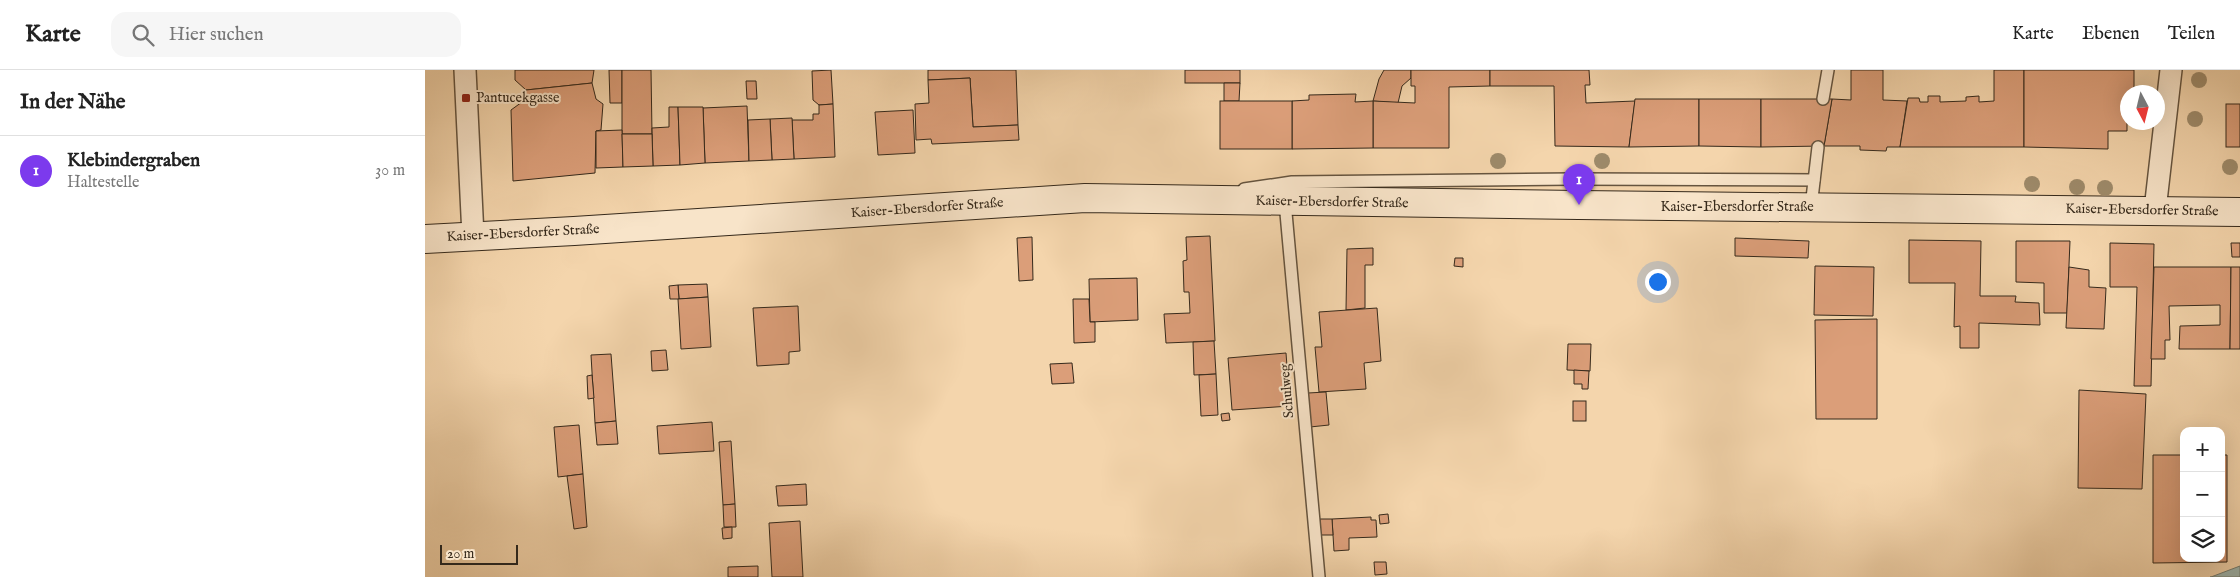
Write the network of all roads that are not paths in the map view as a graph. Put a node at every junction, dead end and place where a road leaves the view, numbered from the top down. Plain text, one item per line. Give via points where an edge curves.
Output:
1 (465, 70) edge
2 (1828, 70) edge
3 (2171, 70) edge
4 (1823, 99) dead end
5 (1818, 147) dead end
6 (1814, 180) junction
7 (1215, 200) junction
8 (1285, 202) junction
9 (1811, 207) junction
10 (2155, 210) junction
11 (2240, 212) edge
12 (473, 236) junction
13 (425, 239) edge
14 (1319, 577) edge

1 - 12 street
2 - 4 lane
3 - 10 street
5 - 6 lane
6 - 7 lane via 1292,182 1240,190
6 - 9 lane
7 - 8 main road, Kaiser-Ebersdorfer Straße
7 - 12 main road, Kaiser-Ebersdorfer Straße via 1085,198
8 - 9 main road, Kaiser-Ebersdorfer Straße
8 - 14 lane, Schulweg
9 - 10 main road, Kaiser-Ebersdorfer Straße
10 - 11 main road, Kaiser-Ebersdorfer Straße
12 - 13 main road, Kaiser-Ebersdorfer Straße

